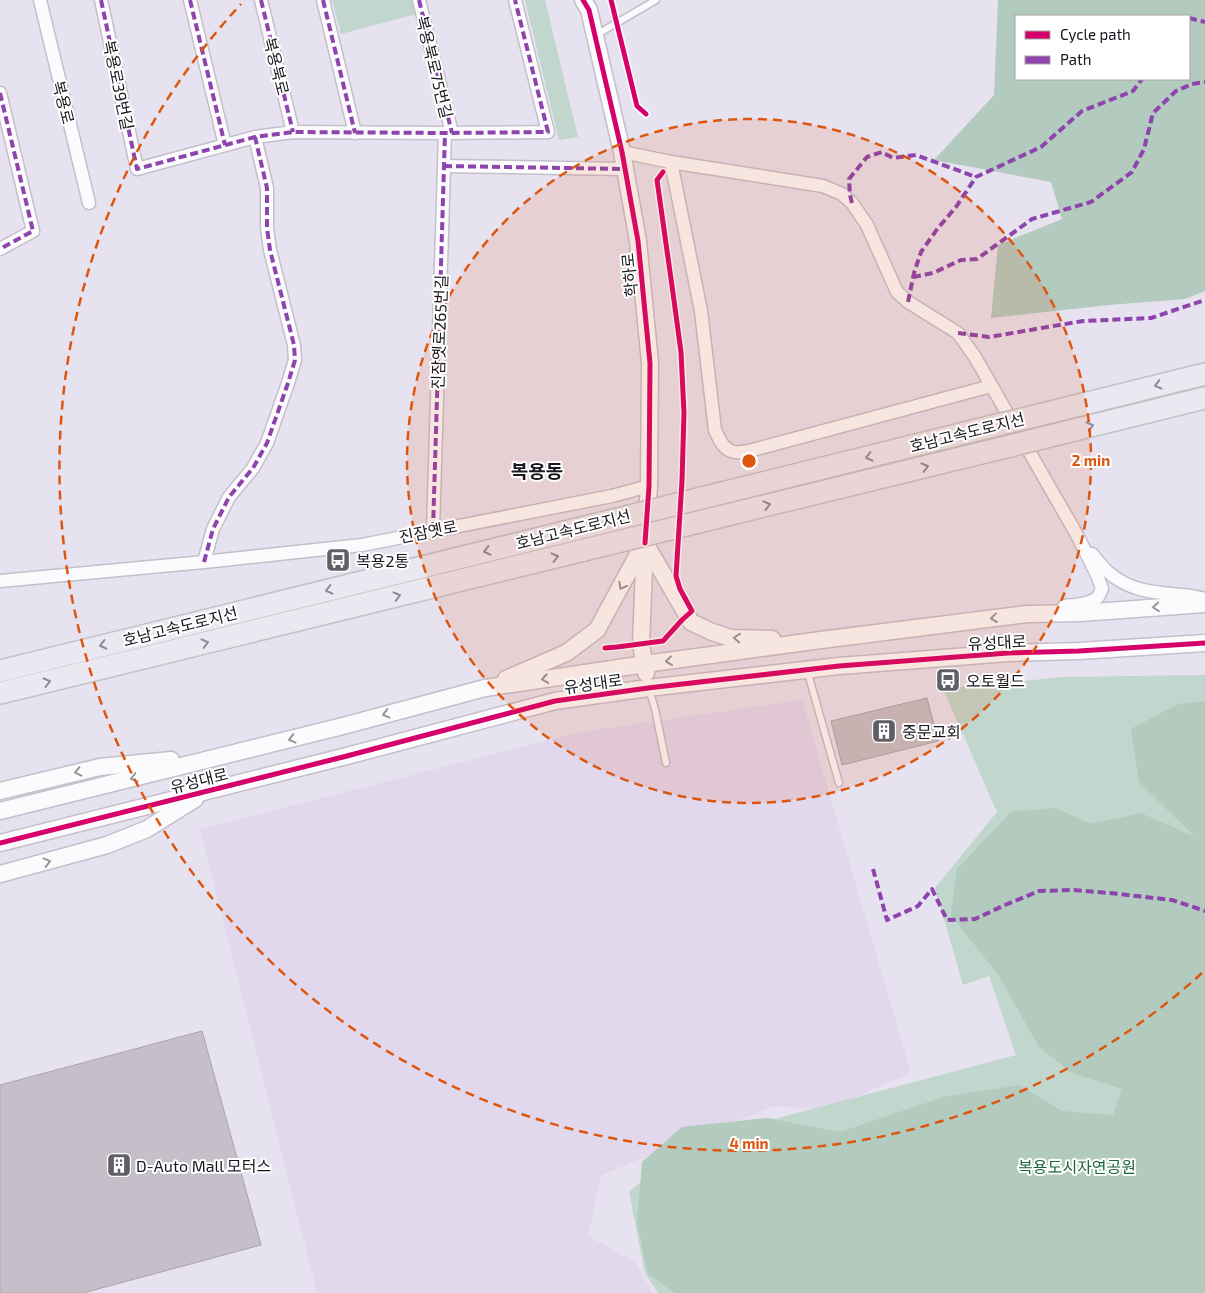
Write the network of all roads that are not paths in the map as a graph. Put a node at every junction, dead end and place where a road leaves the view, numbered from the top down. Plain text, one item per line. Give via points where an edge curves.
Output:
1 (40, 0) edge
2 (100, 0) edge
3 (190, 0) edge
4 (261, 0) edge
5 (323, 0) edge
6 (419, 0) edge
7 (515, 0) edge
8 (656, 0) edge
9 (587, 3) edge
10 (594, 35) junction
11 (0, 93) edge
12 (293, 132) junction
13 (355, 133) junction
14 (448, 133) junction
15 (254, 137) junction
16 (225, 145) junction
17 (622, 152) junction
18 (671, 162) junction
19 (444, 166) junction
20 (625, 169) junction
21 (89, 203) dead end
22 (0, 249) edge
23 (1205, 374) edge
24 (991, 386) junction
25 (1205, 398) edge
26 (649, 486) junction
27 (432, 530) junction
28 (1077, 535) junction
29 (645, 543) junction
30 (204, 562) junction
31 (0, 581) edge
32 (1205, 598) edge
33 (1205, 604) edge
34 (1027, 614) junction
35 (821, 640) junction
36 (1205, 643) edge
37 (645, 664) junction
38 (807, 669) junction
39 (0, 671) edge
40 (485, 688) junction
41 (648, 688) junction
42 (0, 693) edge
43 (230, 754) junction
44 (666, 764) dead end
45 (839, 783) dead end
46 (0, 791) edge
47 (208, 791) junction
48 (0, 811) edge
49 (0, 842) edge
50 (0, 874) edge

1 - 21 street, 복용로
2 - 16 street, 복용로39번길 via 138,169
3 - 16 street
4 - 12 street, 복용북로
5 - 13 street
6 - 14 street, 복용북로75번길
7 - 14 street via 548,132
8 - 10 lane
9 - 10 street, 학하로
10 - 17 street, 학하로
11 - 22 street via 33,231
12 - 13 street
12 - 15 street
13 - 14 street
14 - 19 street, 진잠옛로265번길
15 - 16 street
15 - 30 street via 268,188 270,250 295,360 267,443 253,468 228,497 213,529
17 - 18 street
17 - 20 street, 학하로
18 - 24 street via 823,186 842,194 867,225 897,292 958,333
18 - 24 street via 701,311 715,430 728,449 749,451
19 - 20 street
19 - 27 street, 진잠옛로265번길
20 - 26 street, 학하로 via 638,241 650,362
23 -> 39 highway, 호남고속도로지선, bridge
24 - 28 street
42 -> 25 highway, 호남고속도로지선, bridge
26 - 27 street, 진잠옛로
26 - 29 street, 학하로
27 - 30 street, 진잠옛로 via 362,545
28 - 32 street via 1107,572 1125,584 1143,591
28 - 34 street via 1102,588 1098,596 1079,605 1055,606
35 -> 29 street via 731,638 691,622
29 - 37 street, 학하로 via 641,644
29 -> 40 street via 597,630 566,653
30 - 31 street, 진잠옛로
33 -> 34 street, 유성대로 via 1080,614
34 -> 35 street, 유성대로
35 -> 37 street, 유성대로
36 - 38 street, 유성대로 via 1008,653
37 -> 40 street, 유성대로
37 - 41 street, 학하로
38 - 41 street, 유성대로
38 - 45 lane
40 -> 43 street, 유성대로
41 - 44 lane
41 - 47 street, 유성대로 via 555,701
43 -> 46 street via 100,767
43 -> 48 street, 유성대로
47 - 49 street, 유성대로
50 -> 47 street via 107,845 147,829

